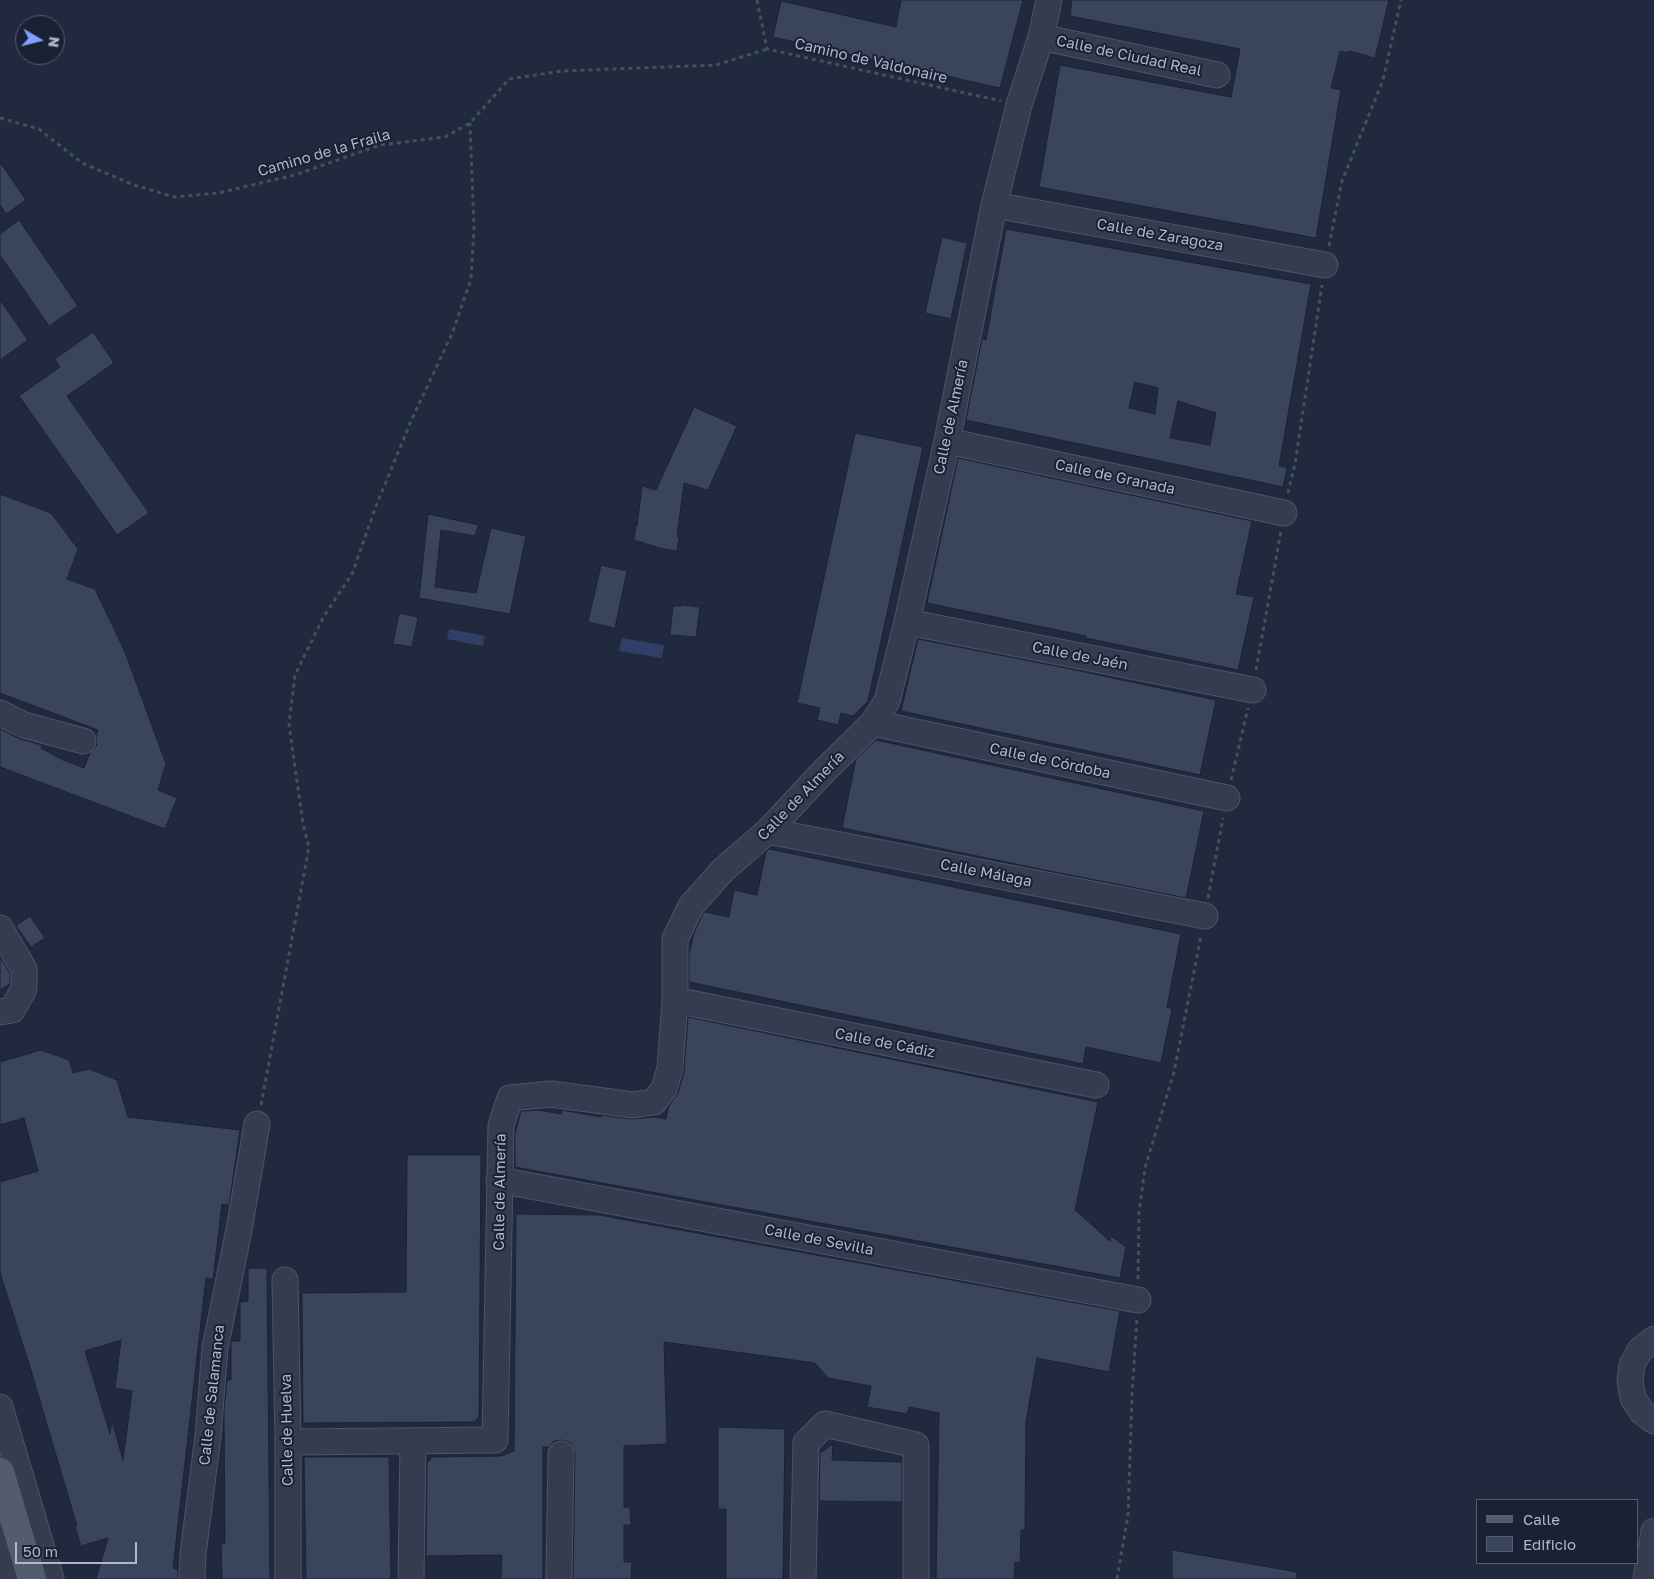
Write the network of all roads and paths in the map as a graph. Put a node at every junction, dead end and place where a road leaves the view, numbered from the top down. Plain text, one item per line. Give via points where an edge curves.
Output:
1 (757, 0) edge
2 (1049, 0) edge
3 (1041, 37) junction
4 (767, 49) junction
5 (1217, 75) dead end
6 (1019, 106) junction
7 (0, 118) edge
8 (470, 123) junction
9 (994, 205) junction
10 (1325, 264) dead end
11 (947, 441) junction
12 (1284, 513) dead end
13 (907, 622) junction
14 (1253, 690) dead end
15 (0, 713) edge
16 (873, 723) junction
17 (83, 742) dead end
18 (1227, 798) dead end
19 (768, 831) junction
20 (1205, 916) dead end
21 (0, 928) edge
22 (675, 1000) junction
23 (0, 1012) edge
24 (1096, 1085) dead end
25 (257, 1124) joint
26 (499, 1180) junction
27 (285, 1280) dead end
28 (1138, 1300) dead end
29 (1654, 1339) edge
30 (0, 1407) edge
31 (1654, 1421) edge
32 (288, 1442) junction
33 (413, 1442) junction
34 (561, 1454) dead end
35 (0, 1472) edge
36 (1654, 1531) edge
37 (0, 1538) edge
38 (12, 1579) edge
39 (32, 1579) edge
40 (52, 1579) edge
41 (192, 1579) edge
42 (288, 1579) edge
43 (411, 1579) edge
44 (560, 1579) edge
45 (803, 1579) edge
46 (916, 1579) edge
47 (1646, 1579) edge

1 - 4 path
2 - 3 street, Calle de Almería
3 - 5 street, Calle de Ciudad Real
3 - 6 street, Calle de Almería
4 - 6 path, Camino de Valdonaire
4 - 8 path, Camino de la Fraila via 716,65 562,71 509,79
6 - 9 street, Calle de Almería
7 - 8 path, Camino de la Fraila via 39,129 82,163 134,185 174,197 218,193 295,174 380,145 445,137
8 - 25 path via 474,229 471,279 452,334 376,506 352,574 324,616 295,675 289,724 308,847
9 - 10 street, Calle de Zaragoza
9 - 11 street, Calle de Almería
11 - 12 street, Calle de Granada
11 - 13 street, Calle de Almería
13 - 14 street, Calle de Jaén
13 - 16 street, Calle de Almería via 888,701
15 - 17 street via 24,725
16 - 18 street, Calle de Córdoba
16 - 19 street, Calle de Almería
19 - 20 street, Calle Málaga
19 - 22 street, Calle de Almería via 723,870 691,906 675,939
21 - 23 street via 24,969 24,989 12,1010
22 - 24 street, Calle de Cádiz
22 - 26 street, Calle de Almería via 670,1068 664,1089 654,1102 633,1105 551,1094 510,1098 501,1125
25 - 41 street, Calle de Salamanca via 215,1348
26 - 28 street, Calle de Sevilla
26 - 33 street, Calle de Almería via 495,1440
27 - 32 street, Calle de Huelva
29 - 31 street via 1640,1350 1632,1365 1630,1381 1633,1398 1642,1412
30 - 40 street
32 - 33 street
32 - 42 street, Calle de Huelva
33 - 43 street
34 - 44 street
35 - 39 main road
36 - 47 street
37 - 38 street
45 - 46 street via 806,1442 825,1424 916,1445

